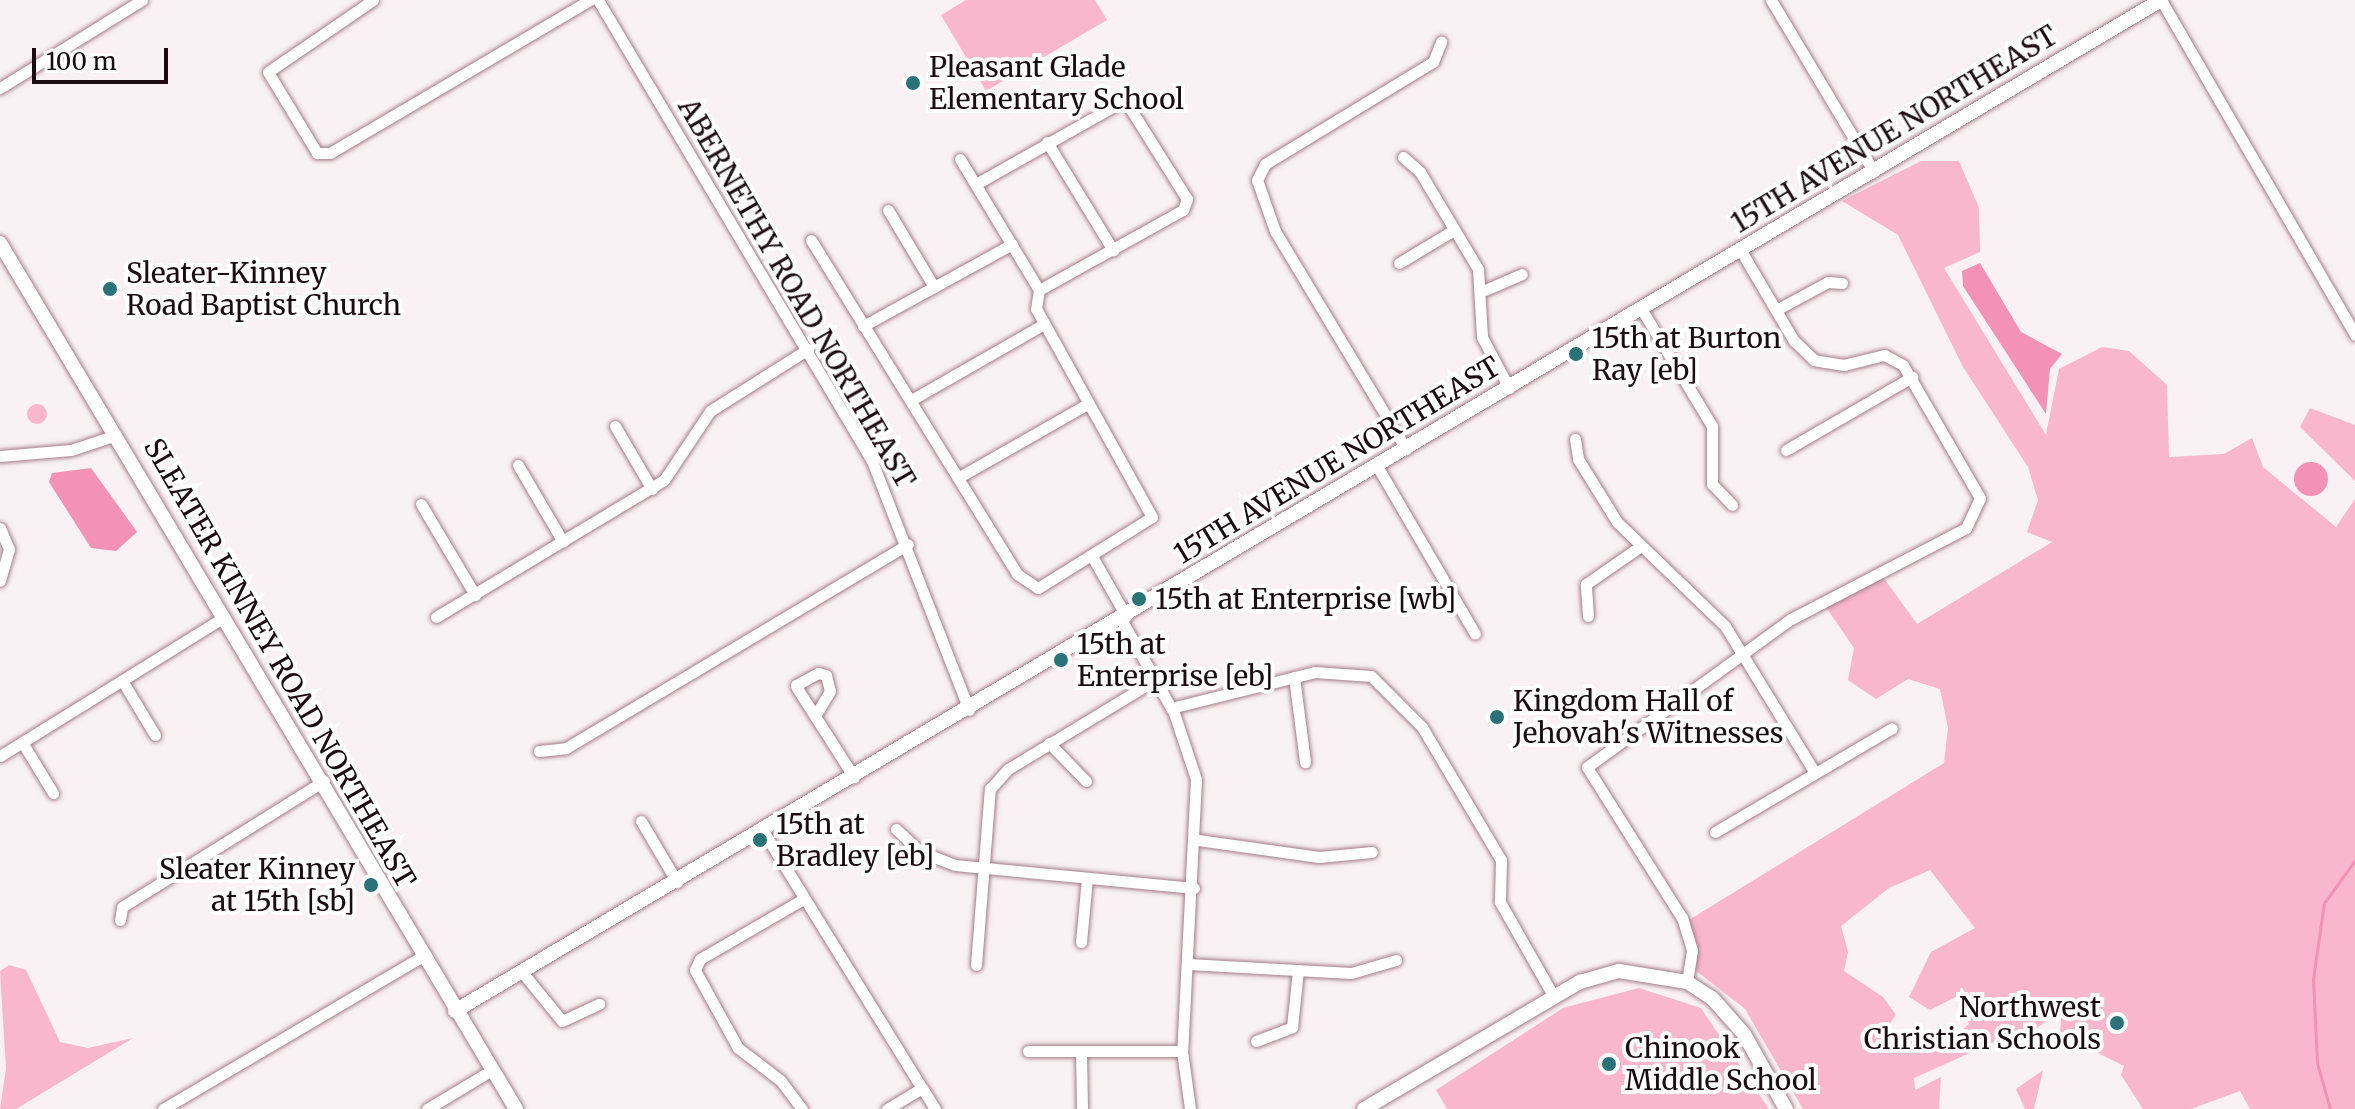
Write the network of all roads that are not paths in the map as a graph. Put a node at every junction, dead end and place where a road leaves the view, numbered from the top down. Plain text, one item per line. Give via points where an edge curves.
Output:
1 (142, 0) edge
2 (373, 0) edge
3 (590, 0) edge
4 (598, 0) edge
5 (1771, 0) edge
6 (2161, 0) edge
7 (1441, 42) dead end
8 (0, 88) edge
9 (1047, 142) junction
10 (1403, 157) dead end
11 (960, 159) dead end
12 (1874, 172) junction
13 (976, 184) junction
14 (888, 210) dead end
15 (1454, 230) junction
16 (811, 240) dead end
17 (0, 243) edge
18 (1012, 244) junction
19 (1113, 250) junction
20 (1741, 251) junction
21 (1399, 263) dead end
22 (1522, 274) dead end
23 (1842, 283) dead end
24 (934, 287) junction
25 (1039, 290) junction
26 (1485, 290) junction
27 (1642, 310) junction
28 (1776, 310) junction
29 (1044, 324) junction
30 (863, 326) junction
31 (2355, 335) edge
32 (808, 349) junction
33 (1912, 377) junction
34 (1509, 388) junction
35 (913, 399) junction
36 (1087, 404) junction
37 (615, 426) dead end
38 (116, 435) junction
39 (1575, 439) dead end
40 (1406, 449) junction
41 (1786, 450) dead end
42 (0, 456) edge
43 (518, 465) dead end
44 (1377, 466) junction
45 (961, 476) junction
46 (652, 489) junction
47 (421, 504) dead end
48 (1732, 505) dead end
49 (0, 528) edge
50 (563, 542) junction
51 (908, 544) junction
52 (1638, 548) junction
53 (1093, 558) junction
54 (0, 581) edge
55 (475, 595) junction
56 (1588, 616) dead end
57 (224, 617) junction
58 (436, 617) dead end
59 (1123, 617) junction
60 (1475, 634) dead end
61 (1744, 650) junction
62 (1294, 677) junction
63 (1155, 680) junction
64 (123, 682) junction
65 (1171, 708) junction
66 (969, 710) junction
67 (815, 716) dead end
68 (1892, 728) dead end
69 (155, 735) dead end
70 (22, 742) junction
71 (1049, 743) junction
72 (539, 751) dead end
73 (0, 756) edge
74 (1305, 762) dead end
75 (1815, 773) junction
76 (854, 777) junction
77 (324, 781) junction
78 (1086, 781) dead end
79 (53, 793) dead end
80 (641, 821) dead end
81 (896, 829) dead end
82 (763, 831) junction
83 (1715, 832) dead end
84 (1198, 840) junction
85 (1372, 852) dead end
86 (983, 870) junction
87 (1087, 879) junction
88 (677, 882) junction
89 (1194, 888) junction
90 (803, 899) junction
91 (120, 920) dead end
92 (1081, 942) dead end
93 (423, 956) junction
94 (1396, 960) dead end
95 (1188, 964) junction
96 (976, 965) dead end
97 (1298, 970) junction
98 (522, 972) junction
99 (1687, 982) junction
100 (1554, 997) junction
101 (599, 1004) dead end
102 (455, 1011) junction
103 (1256, 1041) dead end
104 (1028, 1051) dead end
105 (1081, 1051) junction
106 (1182, 1051) junction
107 (492, 1070) junction
108 (922, 1088) junction
109 (163, 1109) edge
110 (427, 1109) edge
111 (516, 1109) edge
112 (802, 1109) edge
113 (887, 1109) edge
114 (935, 1109) edge
115 (1082, 1109) edge
116 (1190, 1109) edge
117 (1364, 1109) edge
118 (1786, 1109) edge

1 - 8 street
2 - 3 street via 268,72 317,153 342,146
4 - 32 street, ABERNETHY ROAD NORTHEAST
5 - 12 street
6 - 12 street, 15TH AVENUE NORTHEAST
6 - 31 street
7 - 40 street via 1433,62 1265,164 1257,180 1275,231
9 - 13 street
9 - 19 street
9 - 19 street via 1125,100 1185,193 1183,210
10 - 15 street via 1420,172
11 - 13 street
12 - 20 street, 15TH AVENUE NORTHEAST
13 - 18 street
14 - 24 street
15 - 21 street
15 - 26 street
16 - 30 street
17 - 38 street, SLEATER KINNEY ROAD NORTHEAST
18 - 24 street
18 - 25 street
19 - 25 street
20 - 27 street, 15TH AVENUE NORTHEAST
20 - 28 street
22 - 26 street
23 - 28 street via 1828,282
24 - 30 street
25 - 29 street
26 - 34 street via 1482,337
27 - 34 street, 15TH AVENUE NORTHEAST
27 - 48 street via 1712,426 1712,484
28 - 33 street via 1814,360 1844,365 1884,355
29 - 35 street
29 - 36 street
30 - 35 street
32 - 46 street via 710,411 678,470
32 - 51 street, ABERNETHY ROAD NORTHEAST via 872,461
33 - 41 street
33 - 61 street via 1976,485 1979,507 1966,528
34 - 40 street, 15TH AVENUE NORTHEAST
35 - 45 street
36 - 45 street
36 - 53 street via 1152,517
37 - 46 street
38 - 42 street via 71,450
38 - 57 street, SLEATER KINNEY ROAD NORTHEAST
39 - 52 street via 1578,459
40 - 44 street, 15TH AVENUE NORTHEAST
43 - 50 street
44 - 59 street, 15TH AVENUE NORTHEAST
44 - 60 street
45 - 53 street via 1026,585 1038,588
46 - 50 street
47 - 55 street
49 - 54 street via 9,549
50 - 55 street
51 - 66 street, ABERNETHY ROAD NORTHEAST
51 - 72 street via 566,748
52 - 56 street via 1586,584
52 - 61 street
53 - 59 street
55 - 58 street
57 - 64 street
57 - 77 street, SLEATER KINNEY ROAD NORTHEAST
59 - 63 street
59 - 66 street, 15TH AVENUE NORTHEAST
61 - 75 street
61 - 99 street via 1587,767 1682,918 1692,950
62 - 65 street
62 - 74 street
62 - 100 street via 1371,676 1413,716 1501,860 1500,902
63 - 65 street
63 - 71 street
64 - 69 street
64 - 70 street
65 - 84 street via 1196,779
66 - 76 street, 15TH AVENUE NORTHEAST
67 - 76 street
68 - 75 street
70 - 73 street
70 - 79 street
71 - 78 street
71 - 86 street via 990,789
75 - 83 street
76 - 82 street, 15TH AVENUE NORTHEAST
77 - 91 street via 122,907
77 - 93 street, SLEATER KINNEY ROAD NORTHEAST
80 - 88 street
81 - 86 street via 921,852
82 - 88 street, 15TH AVENUE NORTHEAST
82 - 90 street
84 - 85 street via 1319,857
84 - 89 street
86 - 87 street
86 - 96 street
87 - 89 street
87 - 92 street
88 - 98 street, 15TH AVENUE NORTHEAST
89 - 95 street
90 - 108 street
90 - 112 street via 700,959 695,970 738,1048 780,1080
93 - 102 street, SLEATER KINNEY ROAD NORTHEAST
93 - 109 street
94 - 97 street via 1351,973
95 - 97 street
95 - 106 street
97 - 103 street via 1292,1027
98 - 101 street via 557,1019
98 - 102 street, 15TH AVENUE NORTHEAST
99 - 100 street via 1644,971 1580,982
99 - 118 street via 1729,1013
100 - 117 street
102 - 107 street, SLEATER KINNEY ROAD NORTHEAST
104 - 105 street
105 - 106 street
105 - 115 street
106 - 116 street
107 - 110 street
107 - 111 street, SLEATER KINNEY ROAD NORTHEAST
108 - 113 street
108 - 114 street

